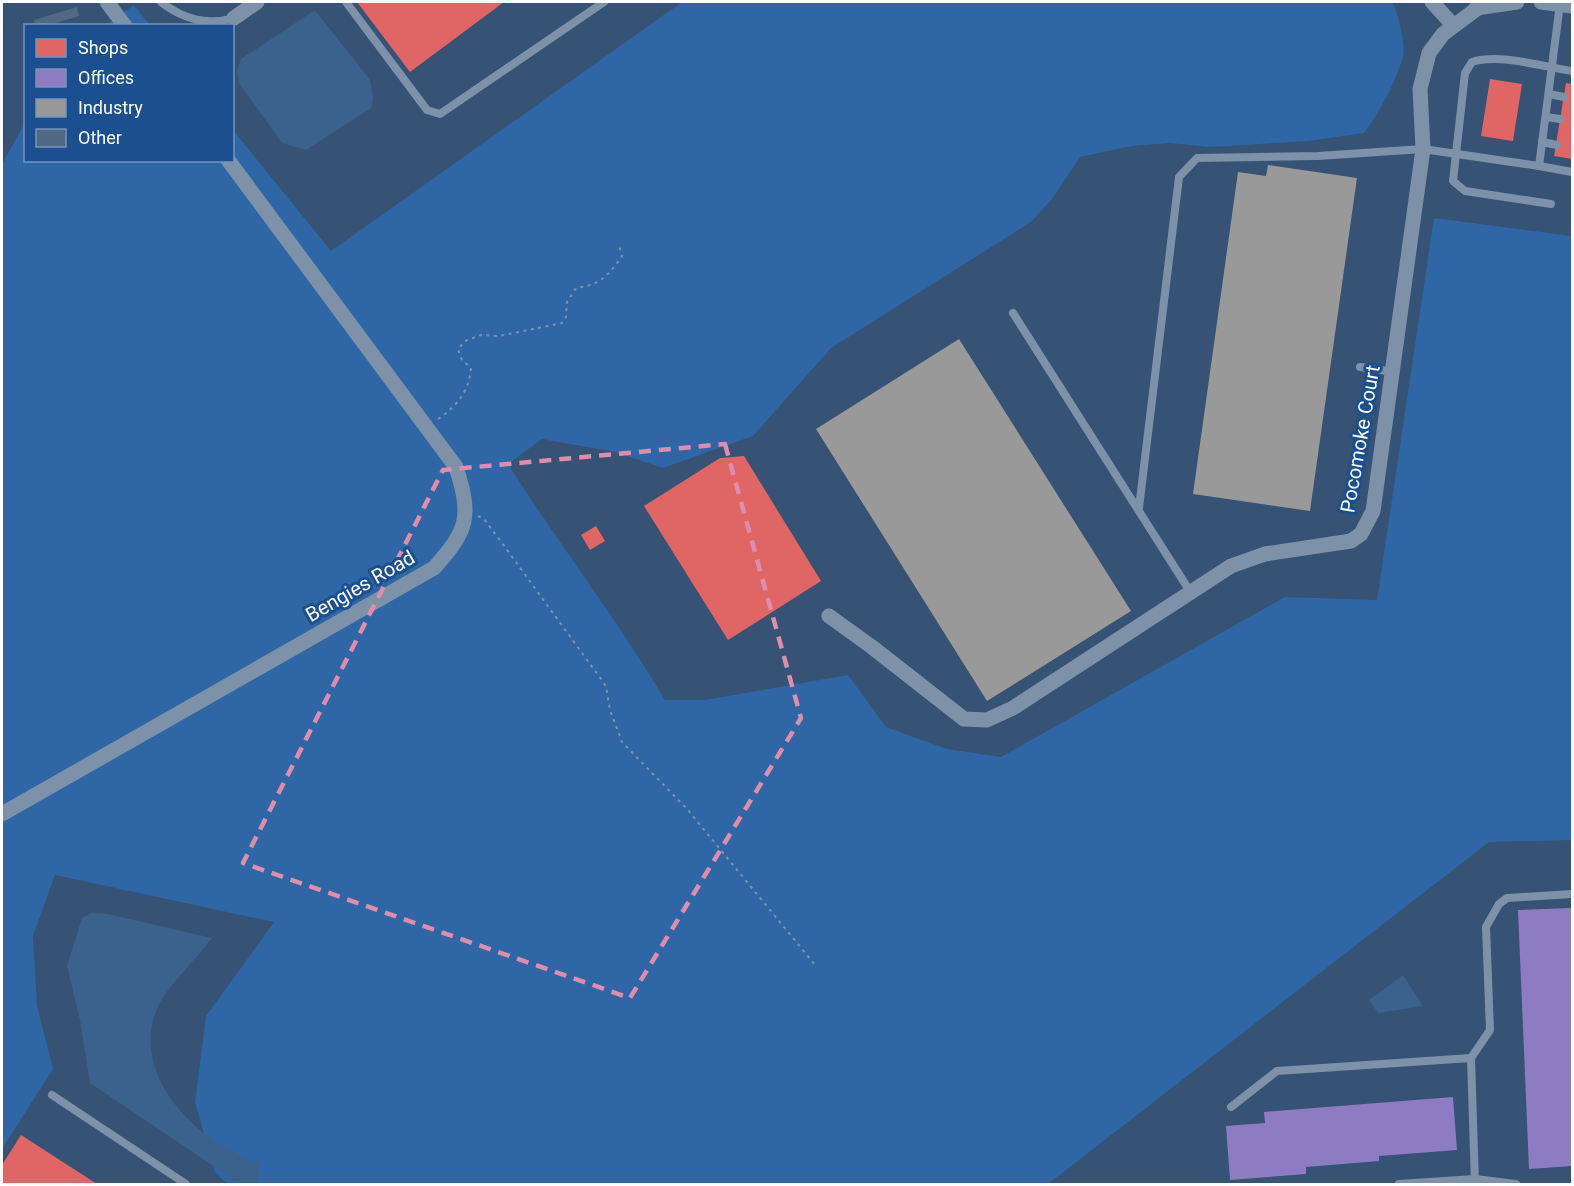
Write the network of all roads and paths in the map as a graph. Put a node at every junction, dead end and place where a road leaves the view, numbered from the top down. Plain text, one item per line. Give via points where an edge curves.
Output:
1 (107, 2) edge
2 (161, 2) edge
3 (257, 2) edge
4 (346, 2) edge
5 (604, 2) edge
6 (1432, 2) edge
7 (1517, 2) edge
8 (1541, 2) edge
9 (1481, 5) edge
10 (1566, 5) edge
11 (234, 18) joint
12 (124, 24) edge
13 (1453, 25) junction
14 (1553, 68) junction
15 (1572, 71) edge
16 (1549, 94) junction
17 (1564, 97) dead end
18 (1546, 117) junction
19 (1560, 119) dead end
20 (1542, 142) junction
21 (1557, 145) dead end
22 (1423, 149) junction
23 (1455, 154) junction
24 (229, 162) edge
25 (1539, 166) junction
26 (1572, 172) edge
27 (1551, 204) dead end
28 (619, 245) dead end
29 (1013, 314) dead end
30 (1360, 367) dead end
31 (1394, 372) junction
32 (426, 427) junction
33 (1138, 508) junction
34 (467, 511) junction
35 (1191, 593) junction
36 (829, 616) dead end
37 (2, 814) edge
38 (1572, 894) edge
39 (816, 966) dead end
40 (1471, 1058) junction
41 (52, 1095) dead end
42 (1231, 1107) dead end
43 (1475, 1182) edge
44 (186, 1185) edge
45 (1399, 1185) edge
46 (1516, 1185) edge

1 - 12 street
2 - 11 lane via 177,14 205,22
3 - 11 street
4 - 5 lane via 427,110 440,114
6 - 13 street
7 - 9 street, Pocomoke Court
8 - 10 street
9 - 13 street, Pocomoke Court
10 - 14 lane
13 - 22 street, Pocomoke Court via 1429,53 1420,89
14 - 15 lane
14 - 16 lane
14 - 23 lane via 1493,60 1472,62 1465,73
16 - 17 lane
16 - 18 lane
18 - 19 lane
18 - 20 lane
20 - 21 lane
20 - 25 lane
22 - 23 lane
22 - 31 street, Pocomoke Court
22 - 33 lane via 1197,158 1179,177
23 - 25 lane
23 - 27 lane via 1453,181 1457,187
24 - 32 street
25 - 26 lane
28 - 32 path via 622,256 607,278 592,286 576,288 567,302 562,323 465,341 458,349 471,368 470,386 452,409
29 - 33 lane
30 - 31 lane
31 - 35 street, Pocomoke Court via 1373,511 1361,534 1351,541 1264,554 1231,566
32 - 34 street via 456,467
33 - 35 lane
34 - 37 street, Bengies Road via 457,542 434,568
34 - 39 path via 484,519 606,686 622,742 687,809
35 - 36 street, Pocomoke Court via 1013,708 976,721 964,719
38 - 40 lane via 1518,896 1499,904 1486,927 1490,1030
40 - 42 lane via 1277,1071
40 - 43 lane
41 - 44 lane
43 - 45 lane
43 - 46 lane

